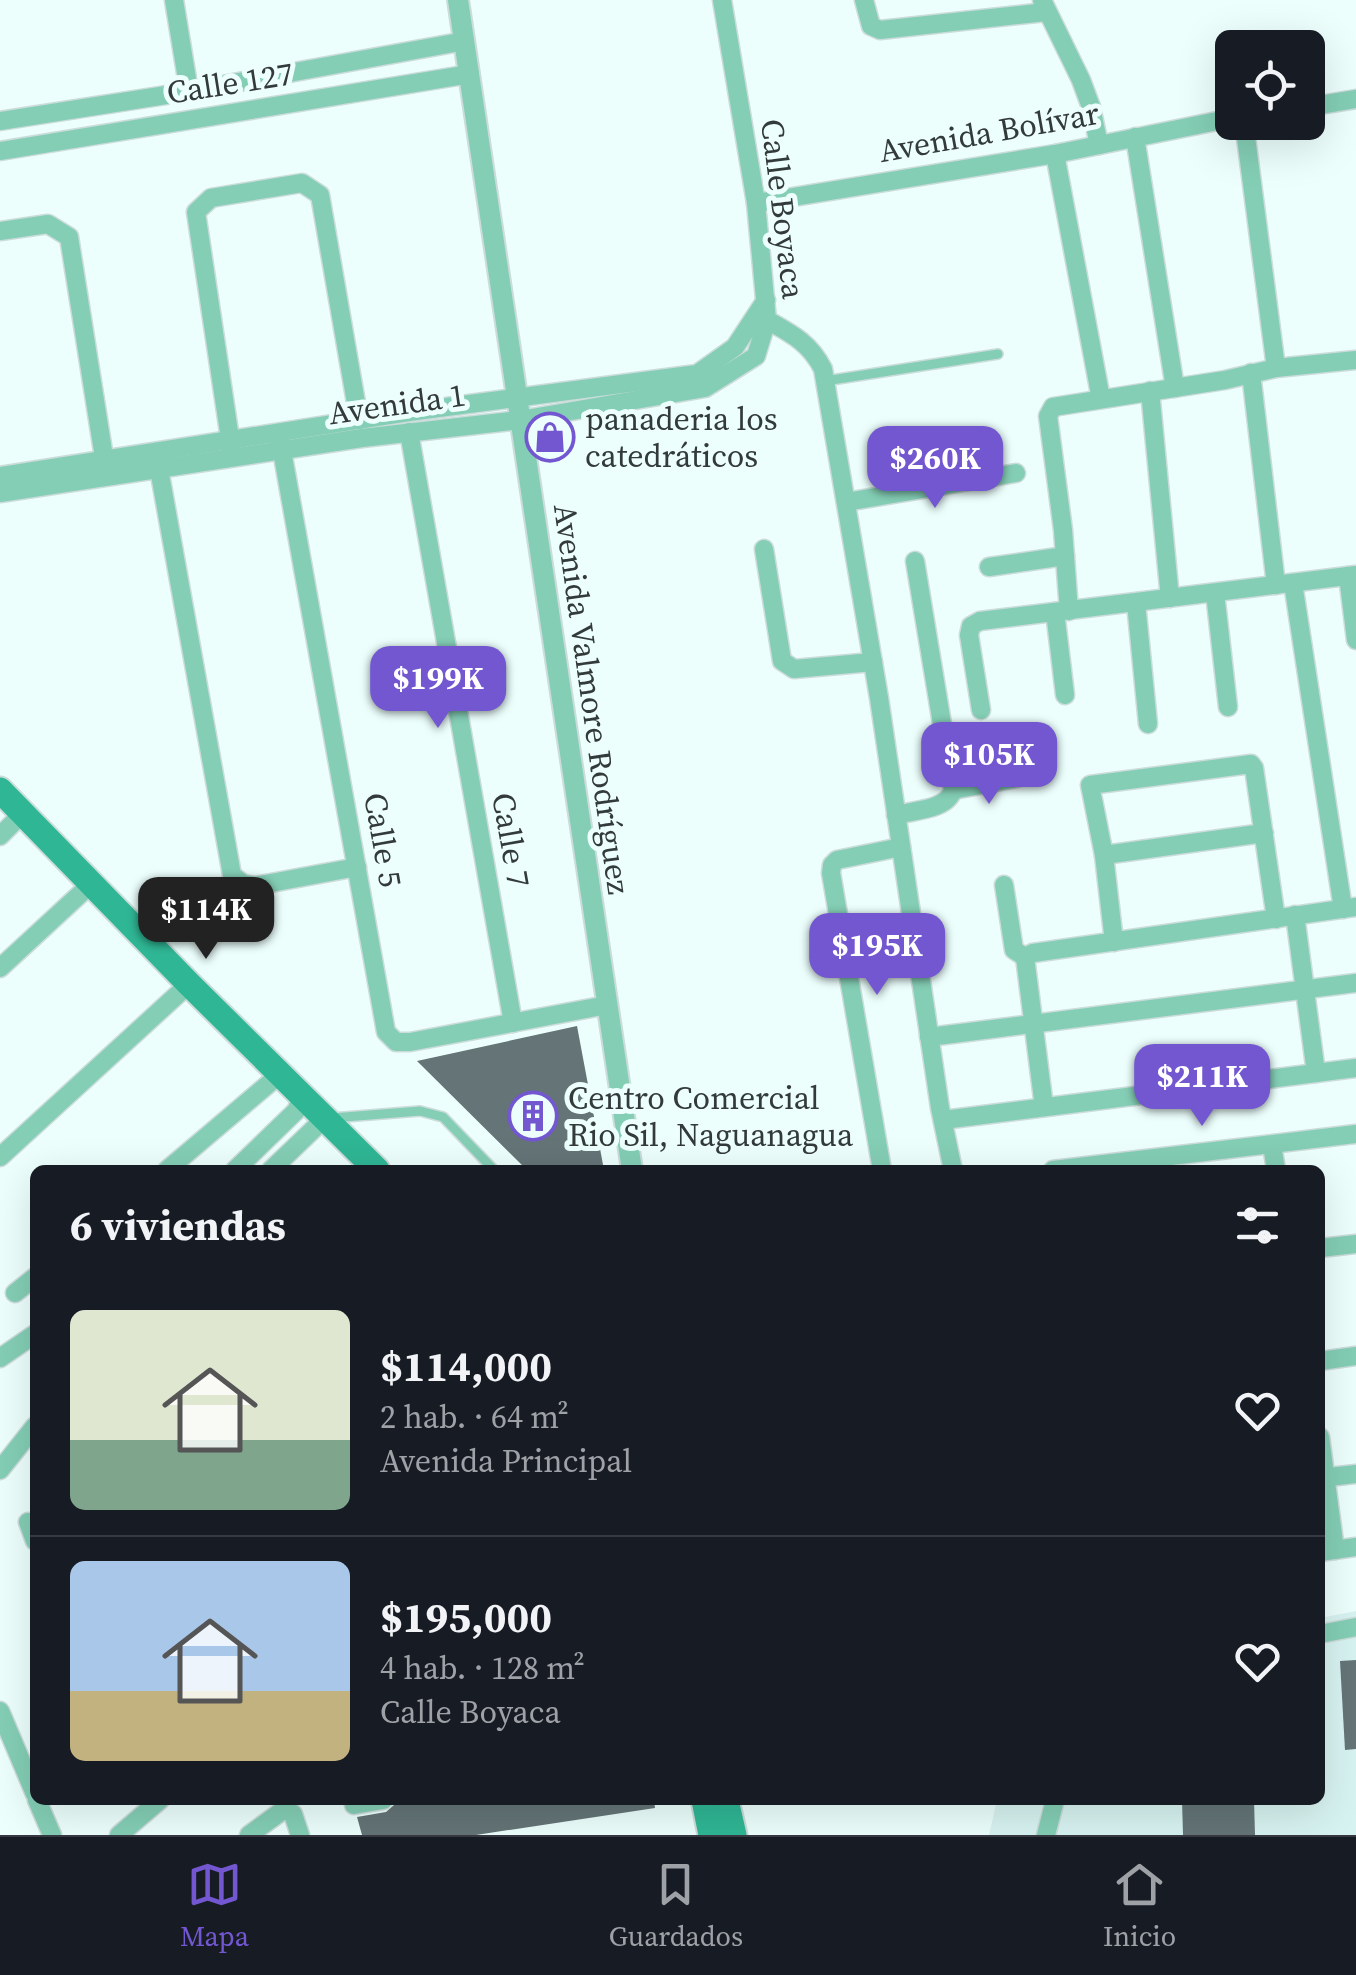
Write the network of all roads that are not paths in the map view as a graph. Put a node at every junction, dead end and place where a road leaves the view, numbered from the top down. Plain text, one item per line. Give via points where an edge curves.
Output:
1 (174, 0) edge
2 (458, 0) edge
3 (722, 0) edge
4 (864, 0) edge
5 (1044, 6) edge
6 (465, 41) junction
7 (470, 74) junction
8 (189, 91) junction
9 (1356, 99) edge
10 (1325, 104) edge
11 (0, 121) edge
12 (1215, 121) edge
13 (1136, 137) junction
14 (1246, 140) edge
15 (1099, 145) junction
16 (0, 151) edge
17 (1055, 154) junction
18 (756, 203) junction
19 (0, 231) edge
20 (766, 300) junction
21 (768, 320) junction
22 (998, 354) dead end
23 (1355, 366) edge
24 (1276, 368) junction
25 (1251, 373) junction
26 (825, 381) junction
27 (1175, 388) junction
28 (1150, 392) junction
29 (1101, 399) junction
30 (519, 410) junction
31 (359, 420) junction
32 (409, 432) junction
33 (281, 442) junction
34 (232, 450) junction
35 (106, 469) junction
36 (159, 469) junction
37 (1016, 473) dead end
38 (0, 476) edge
39 (0, 493) edge
40 (846, 502) junction
41 (764, 549) dead end
42 (1065, 556) junction
43 (916, 560) dead end
44 (988, 567) dead end
45 (1352, 575) edge
46 (1284, 584) junction
47 (1215, 592) junction
48 (1170, 598) junction
49 (1136, 603) junction
50 (1062, 612) junction
51 (1356, 640) edge
52 (873, 662) junction
53 (1064, 695) dead end
54 (1228, 707) dead end
55 (981, 710) dead end
56 (1148, 724) dead end
57 (1017, 778) dead end
58 (0, 790) edge
59 (953, 790) junction
60 (23, 813) junction
61 (896, 815) junction
62 (1264, 832) junction
63 (0, 836) edge
64 (901, 847) junction
65 (1104, 854) junction
66 (357, 867) junction
67 (91, 884) junction
68 (1004, 885) dead end
69 (1350, 908) edge
70 (1286, 917) junction
71 (1114, 942) junction
72 (1025, 957) junction
73 (0, 968) edge
74 (1356, 983) edge
75 (189, 984) junction
76 (1305, 990) junction
77 (607, 1005) junction
78 (513, 1023) junction
79 (1031, 1024) junction
80 (929, 1037) junction
81 (1356, 1068) edge
82 (1316, 1073) junction
83 (280, 1075) junction
84 (302, 1098) junction
85 (1044, 1107) junction
86 (324, 1119) junction
87 (943, 1120) junction
88 (1356, 1134) edge
89 (1272, 1144) junction
90 (0, 1157) edge
91 (174, 1165) edge
92 (240, 1165) edge
93 (276, 1165) edge
94 (372, 1165) edge
95 (489, 1165) edge
96 (631, 1165) edge
97 (881, 1165) edge
98 (952, 1165) edge
99 (1095, 1165) edge
100 (1275, 1165) edge
101 (1356, 1244) edge
102 (1325, 1247) edge
103 (30, 1281) edge
104 (15, 1293) dead end
105 (30, 1337) edge
106 (1356, 1356) edge
107 (0, 1358) edge
108 (1325, 1359) edge
109 (30, 1432) edge
110 (0, 1470) edge
111 (1356, 1474) edge
112 (1325, 1477) edge
113 (1325, 1507) edge
114 (28, 1522) dead end
115 (30, 1527) edge
116 (1356, 1547) edge
117 (1328, 1551) edge
118 (1356, 1627) edge
119 (1325, 1633) edge
120 (0, 1711) edge
121 (30, 1783) edge
122 (39, 1805) edge
123 (134, 1805) edge
124 (154, 1805) edge
125 (705, 1805) edge
126 (727, 1805) edge
127 (1055, 1805) edge
128 (140, 1818) junction
129 (52, 1835) edge
130 (119, 1835) edge
131 (249, 1835) edge
132 (300, 1835) edge
133 (711, 1835) edge
134 (734, 1835) edge
135 (1046, 1835) edge

1 - 8 street
2 - 6 street, Avenida Valmore Rodríguez
3 - 18 street, Calle Boyaca
4 - 5 street via 871,26 880,30
5 - 15 street via 1092,107
6 - 7 street, Avenida Valmore Rodríguez
6 - 8 street, Calle 127
7 - 16 street, Calle 127
7 - 30 street, Avenida Valmore Rodríguez
8 - 11 street, Calle 127
9 - 10 street
12 - 13 street, Avenida Bolívar
13 - 15 street, Avenida Bolívar
13 - 27 street
14 - 24 street
15 - 17 street, Avenida Bolívar
17 - 18 street, Avenida Bolívar
17 - 29 street
18 - 20 street, Calle Boyaca
19 - 35 street via 48,224 69,237
20 - 21 street, Calle Boyaca
20 - 30 street, Avenida 1 via 735,347 696,374
21 - 26 street, Calle Boyaca via 815,352
21 - 30 street, Avenida 1 via 756,356 706,388
22 - 26 lane
23 - 24 street
24 - 25 street
25 - 27 street
25 - 46 street
26 - 40 street, Calle Boyaca
27 - 28 street
28 - 29 street
28 - 48 street
29 - 42 street via 1048,411
30 - 31 street, Avenida 1
30 - 32 street, Avenida 1
30 - 77 street, Avenida Valmore Rodríguez
31 - 33 street, Avenida 1
31 - 34 street via 320,196 302,183 211,198 196,212
32 - 33 street, Avenida 1
32 - 78 street, Calle 7
33 - 34 street, Avenida 1
33 - 66 street, Calle 5
34 - 35 street, Avenida 1
34 - 36 street, Avenida 1
35 - 36 street, Avenida 1
35 - 38 street, Avenida 1
35 - 39 street, Avenida 1
36 - 66 street via 232,875 255,886
37 - 40 street
40 - 52 street, Calle Boyaca
41 - 52 street via 782,661 794,669
42 - 44 street
42 - 50 street
43 - 59 street
45 - 46 street
45 - 51 street
46 - 47 street
46 - 69 street
47 - 48 street
47 - 54 street
48 - 49 street
49 - 50 street
49 - 56 street
50 - 53 street
50 - 55 street via 971,626
52 - 61 street, Calle Boyaca
57 - 59 street
58 - 60 main road
59 - 61 street via 944,804
60 - 63 street
60 - 67 main road
61 - 64 street, Calle Boyaca
62 - 65 street
62 - 65 street via 1252,764 1095,784 1090,791
62 - 70 street
64 - 80 street, Calle Boyaca
64 - 97 street via 837,860 831,873
65 - 71 street
66 - 78 street, Calle 5 via 386,1032 396,1042 410,1042
67 - 73 street
67 - 75 main road
68 - 72 street via 1014,950
69 - 70 street
70 - 71 street
70 - 76 street
71 - 72 street
72 - 79 street
74 - 76 street
75 - 83 main road
75 - 90 street
76 - 79 street
76 - 82 street
77 - 78 street, Calle 5
77 - 96 street, Avenida Valmore Rodríguez
79 - 80 street
79 - 85 street
80 - 87 street, Calle Boyaca
81 - 82 street
82 - 85 street
83 - 84 main road
83 - 91 street
84 - 86 main road
84 - 92 street
85 - 87 street
86 - 93 street
86 - 94 main road
86 - 95 lane via 420,1111 443,1117
87 - 98 street, Calle Boyaca
88 - 89 street
89 - 99 street
89 - 100 street
101 - 102 street
103 - 104 street
105 - 107 street
106 - 108 street
109 - 110 street
111 - 112 street
113 - 117 street
114 - 115 street
116 - 117 street
118 - 119 street
120 - 121 street
122 - 129 street
123 - 128 street
124 - 128 street
125 - 133 main road
126 - 134 main road
127 - 135 street
128 - 130 street
131 - 132 street via 286,1808

